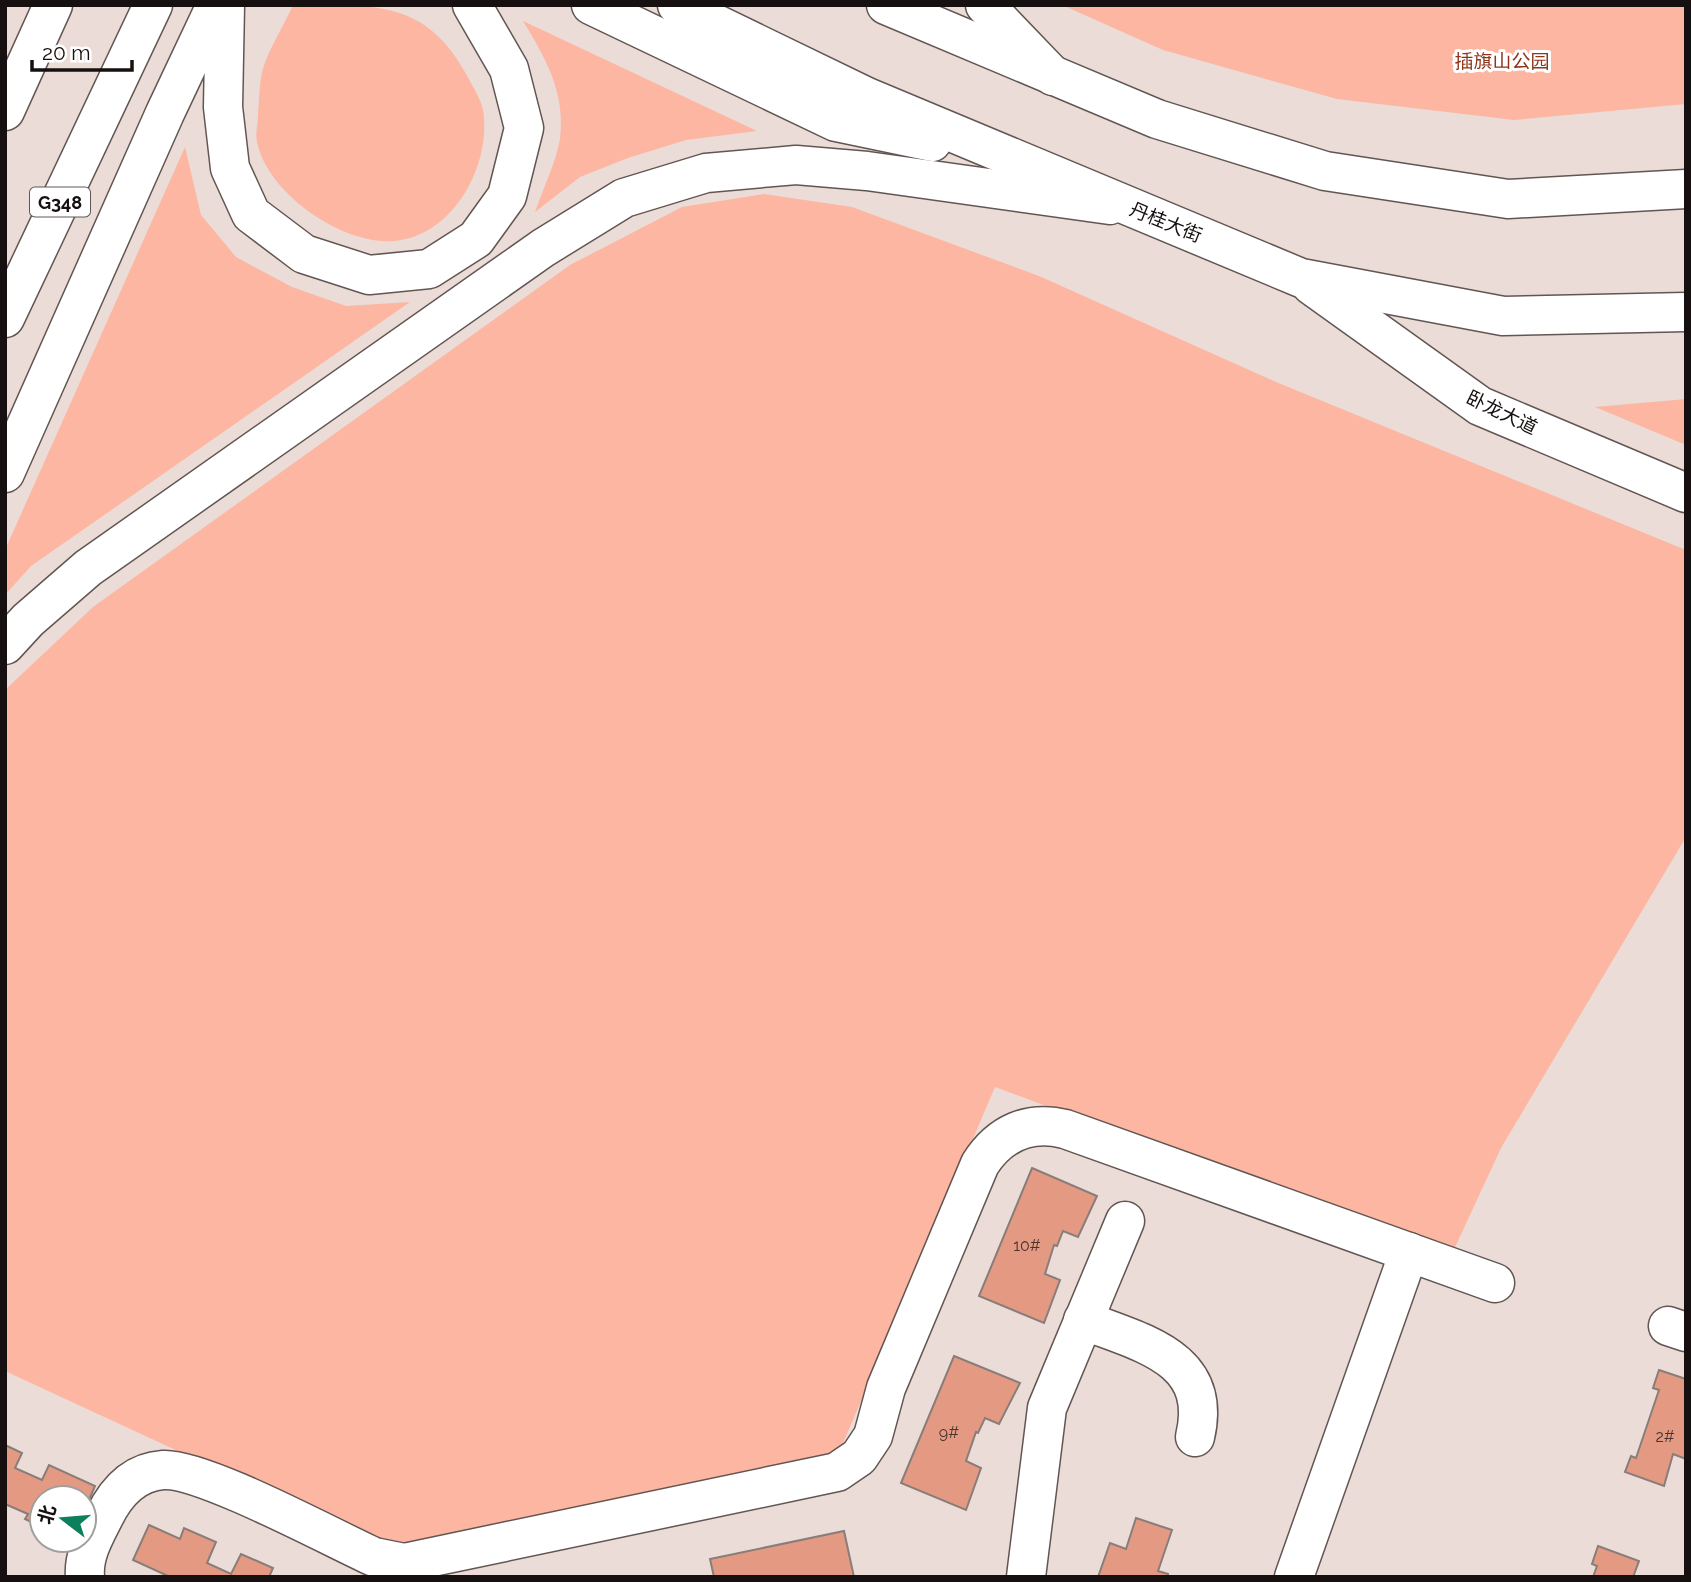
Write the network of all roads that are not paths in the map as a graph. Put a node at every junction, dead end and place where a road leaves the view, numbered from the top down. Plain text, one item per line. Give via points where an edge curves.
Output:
1 (53, 5) edge
2 (153, 5) edge
3 (216, 5) edge
4 (225, 5) edge
5 (472, 5) edge
6 (591, 5) edge
7 (677, 5) edge
8 (886, 5) edge
9 (927, 5) edge
10 (985, 5) edge
11 (967, 40) junction
12 (1053, 76) junction
13 (5, 111) edge
14 (1014, 158) junction
15 (1686, 188) edge
16 (1132, 208) junction
17 (1301, 278) junction
18 (1686, 312) edge
19 (5, 318) edge
20 (5, 473) edge
21 (1686, 493) edge
22 (5, 645) edge
23 (1125, 1221) dead end
24 (1409, 1252) junction
25 (1495, 1283) dead end
26 (1083, 1320) junction
27 (1195, 1437) dead end
28 (88, 1562) edge
29 (60, 1577) edge
30 (1026, 1577) edge
31 (1294, 1577) edge

1 - 13 main road
2 - 19 main road, G348
3 - 20 main road
4 - 5 main road via 223,107 230,168 251,214 304,254 369,275 429,269 476,239 507,196 524,128 509,69
6 - 14 main road via 836,122
7 - 14 main road, 丹桂大街 via 867,97
8 - 11 main road
9 - 11 main road
10 - 12 main road
11 - 12 main road
12 - 15 main road via 1157,119 1325,171 1508,200
14 - 16 main road, 丹桂大街
16 - 17 main road, 丹桂大街
16 - 22 main road via 796,165 706,173 624,198 543,248 88,568
17 - 18 main road, 丹桂大街 via 1503,316
17 - 21 main road, 卧龙大道 via 1480,406
23 - 26 main road
24 - 25 main road
24 - 28 main road via 1065,1129 1032,1126 1006,1136 980,1164 886,1388 873,1436 859,1457 836,1472 404,1563 374,1557 198,1475 164,1469 140,1476 114,1496
24 - 31 main road
26 - 27 main road via 1159,1351 1179,1365 1196,1399
26 - 30 main road via 1047,1408
28 - 29 main road

